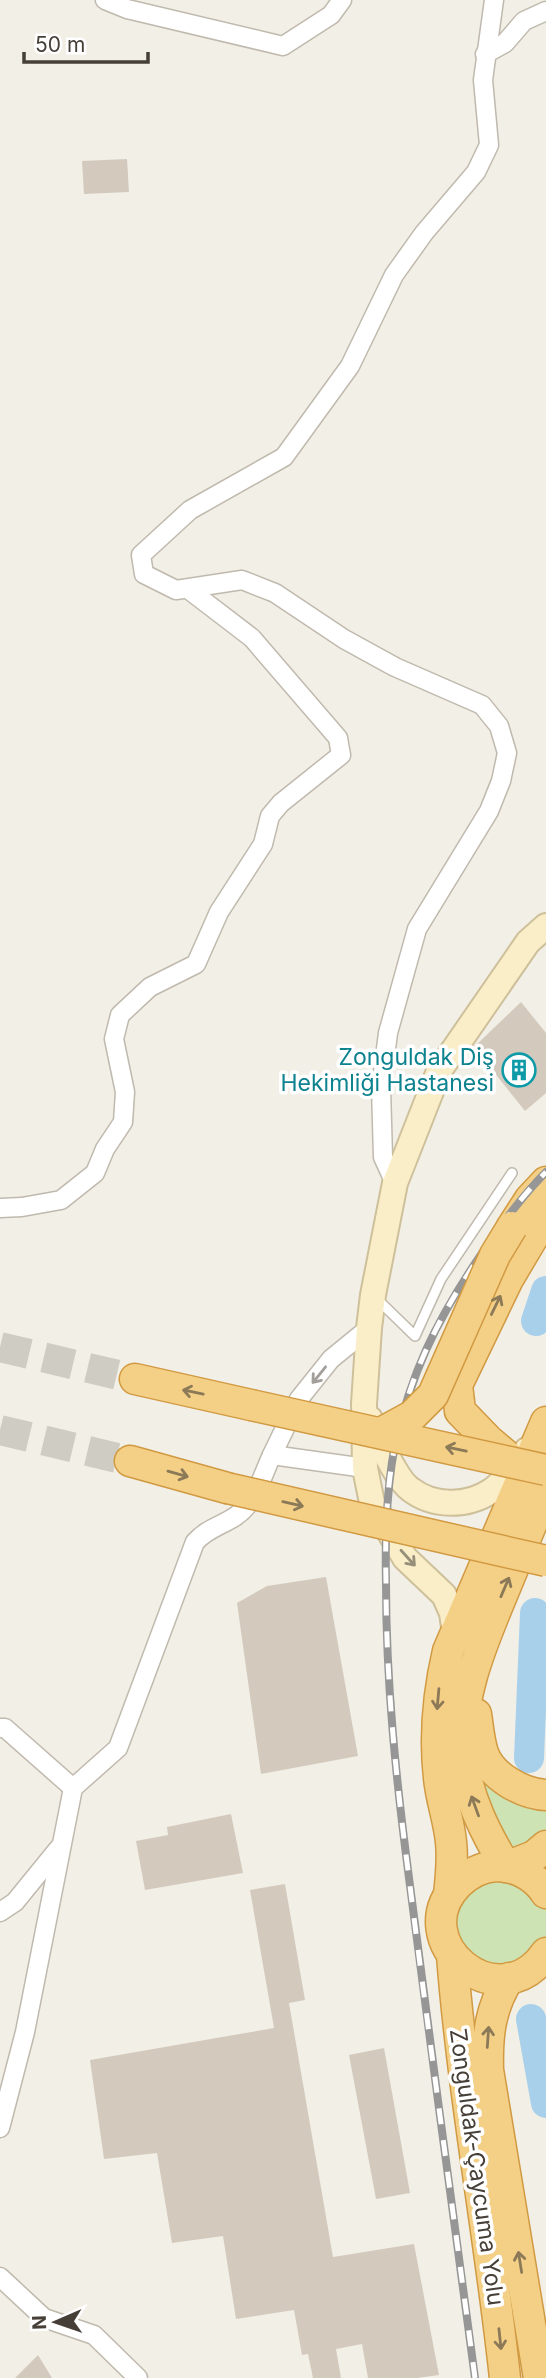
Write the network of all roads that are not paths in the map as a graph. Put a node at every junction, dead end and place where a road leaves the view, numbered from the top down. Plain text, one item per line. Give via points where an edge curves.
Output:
1 (106, 0) edge
2 (342, 0) edge
3 (494, 0) edge
4 (546, 11) edge
5 (485, 54) junction
6 (188, 589) junction
7 (546, 926) edge
8 (512, 1173) dead end
9 (546, 1182) edge
10 (395, 1183) junction
11 (0, 1208) edge
12 (532, 1221) edge
13 (373, 1296) junction
14 (369, 1328) junction
15 (135, 1379) tunnel mouth
16 (364, 1404) junction
17 (545, 1424) edge
18 (381, 1433) junction
19 (272, 1455) junction
20 (130, 1461) tunnel mouth
21 (514, 1462) junction
22 (365, 1468) junction
23 (546, 1470) edge
24 (546, 1489) edge
25 (546, 1562) edge
26 (455, 1634) junction
27 (471, 1677) junction
28 (0, 1728) edge
29 (74, 1788) junction
30 (546, 1795) edge
31 (61, 1845) junction
32 (546, 1846) edge
33 (506, 1867) junction
34 (546, 1893) edge
35 (449, 1895) junction
36 (0, 1912) edge
37 (452, 1955) junction
38 (534, 1968) edge
39 (0, 2128) edge
40 (0, 2277) edge
41 (138, 2378) edge
42 (505, 2378) edge
43 (539, 2378) edge

1 - 2 street via 283,46 331,15
3 - 5 street
4 - 5 street via 524,22 505,43
5 - 6 street via 489,145 476,172 394,275 350,366 284,457 190,510 141,555 145,574 176,590
6 - 10 street via 242,580 275,593 395,667 482,705 499,726 507,753 501,781 489,811 417,929 388,1034 381,1088 383,1157
6 - 11 street via 252,638 338,738 341,755 270,816 263,844 219,912 196,964 150,988 120,1015 114,1039 125,1092 123,1122 95,1172 61,1200
7 - 10 main road via 528,942 439,1071
8 - 13 lane via 441,1279 415,1336
9 - 12 highway via 530,1199
10 - 13 main road
12 - 18 highway, bridge via 495,1255 433,1395 412,1416
21 -> 12 highway via 460,1411 457,1385
13 - 14 main road
14 - 16 main road
14 -> 19 street via 331,1359 299,1399
18 -> 15 highway, bridge
16 - 17 main road via 379,1441 408,1488 447,1504 490,1492
16 - 22 main road
17 - 26 highway
21 -> 18 highway, bridge
19 - 22 street
19 - 29 street via 251,1503 195,1542 118,1748
20 -> 25 highway, bridge
21 - 23 highway, bridge
22 -> 26 main road via 372,1503 405,1558 444,1595
27 -> 24 highway
26 -> 35 highway via 439,1689 436,1735 439,1781 451,1840
27 - 30 highway via 484,1756 517,1787
33 -> 27 highway via 468,1786 463,1756
28 - 29 street
29 - 31 street
31 - 36 street via 15,1902
31 - 39 street via 25,2032
32 - 33 highway
33 - 34 highway via 527,1874
33 - 35 highway via 473,1872
35 - 37 highway, Zonguldak-Çaycuma Yolu via 442,1925
37 - 38 highway via 487,1978
37 -> 42 highway, Zonguldak-Çaycuma Yolu
43 -> 38 highway, Zonguldak-Çaycuma Yolu via 488,2070 487,2038 498,1995
40 - 41 street via 44,2318 94,2335

